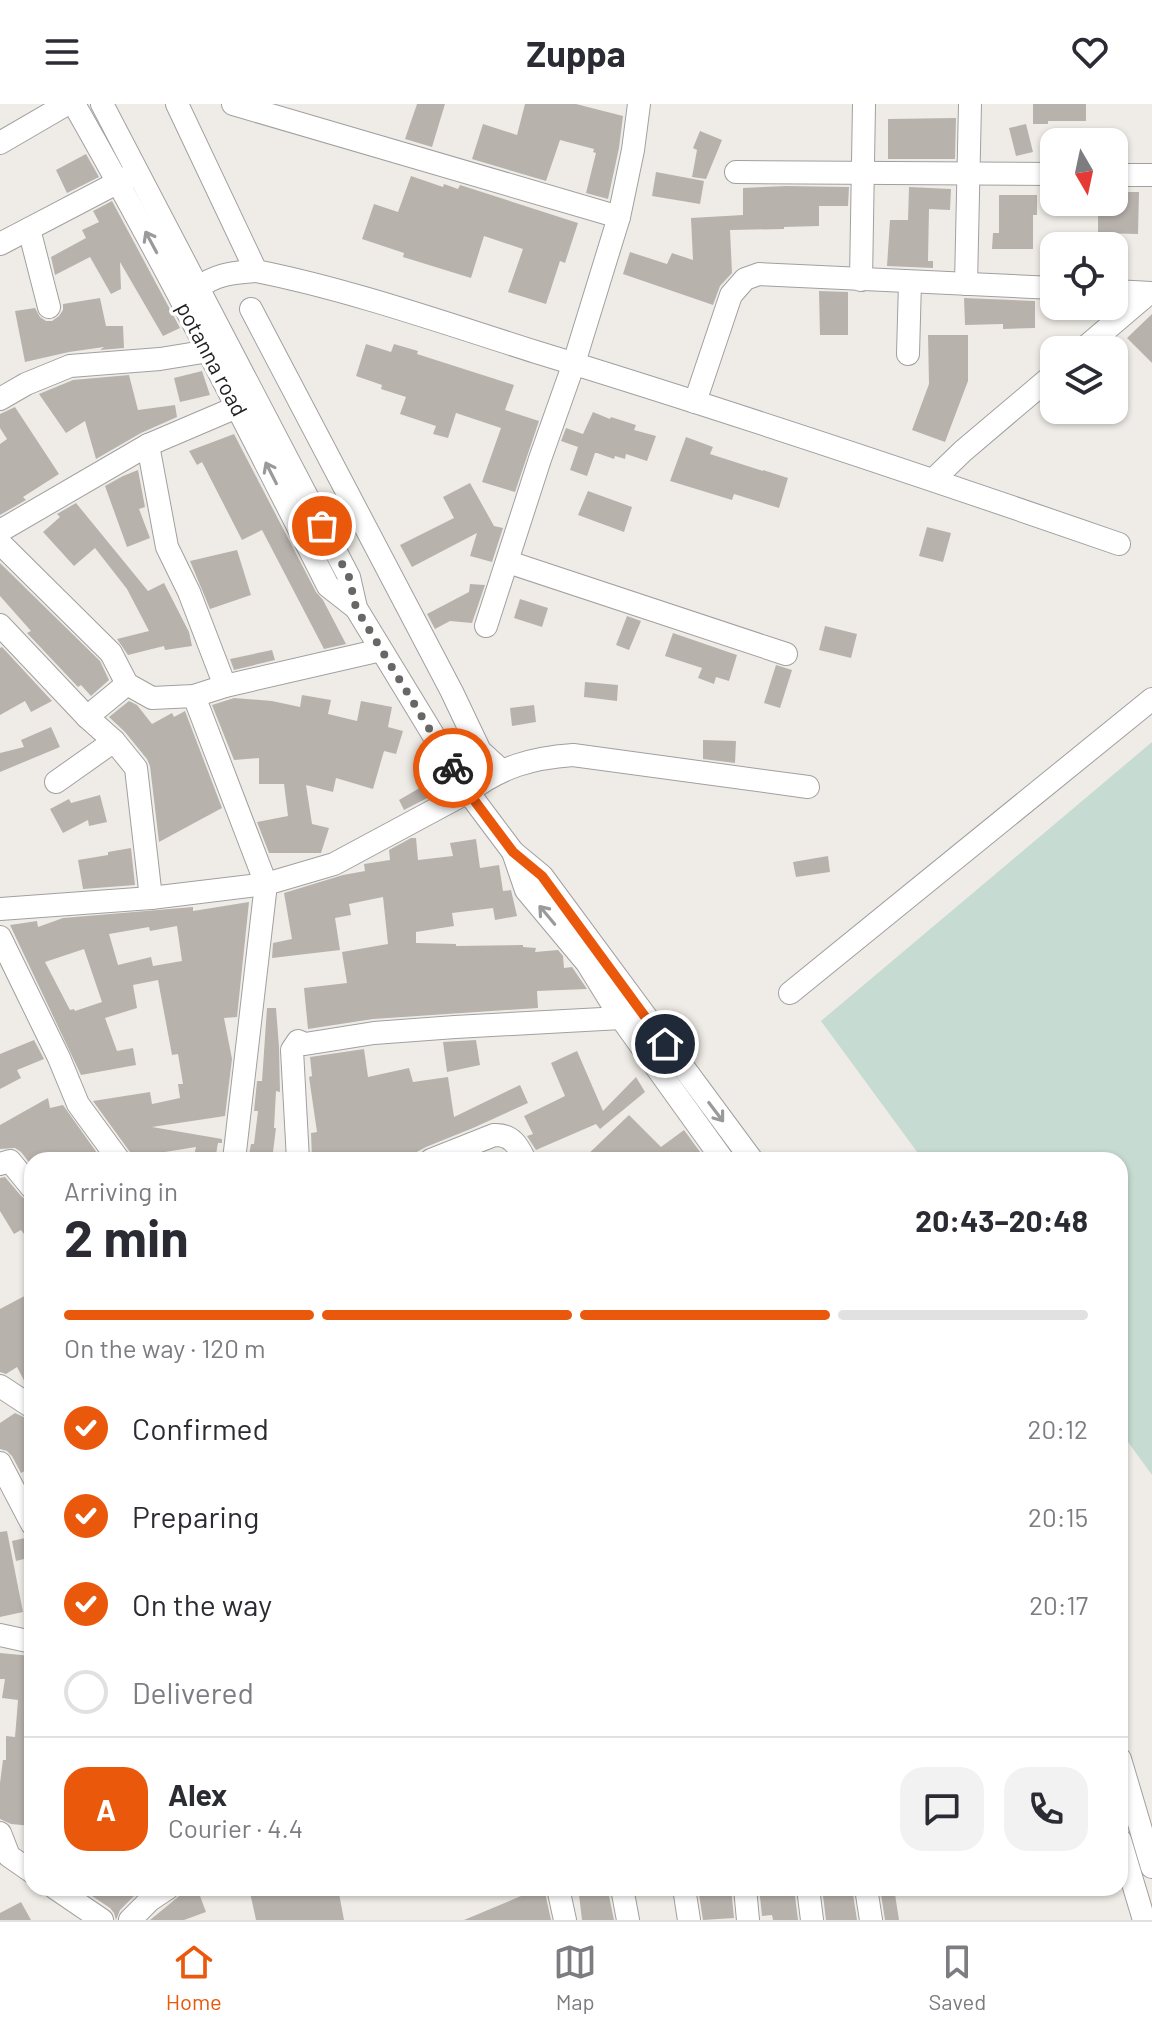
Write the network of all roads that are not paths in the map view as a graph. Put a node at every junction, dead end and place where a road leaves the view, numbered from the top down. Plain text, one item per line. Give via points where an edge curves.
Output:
1 (67, 104) edge
2 (74, 104) edge
3 (102, 104) edge
4 (177, 104) edge
5 (233, 104) edge
6 (639, 104) edge
7 (864, 104) edge
8 (970, 104) edge
9 (0, 143) edge
10 (139, 172) junction
11 (736, 172) dead end
12 (864, 172) junction
13 (969, 172) junction
14 (1040, 174) edge
15 (1128, 175) edge
16 (1152, 175) edge
17 (118, 181) junction
18 (619, 217) junction
19 (29, 229) junction
20 (0, 244) edge
21 (256, 271) junction
22 (861, 280) junction
23 (210, 281) junction
24 (910, 282) junction
25 (966, 284) junction
26 (1040, 287) edge
27 (1128, 292) edge
28 (1151, 293) edge
29 (49, 307) dead end
30 (251, 309) dead end
31 (1099, 336) edge
32 (209, 351) junction
33 (908, 354) dead end
34 (574, 363) junction
35 (1040, 386) edge
36 (0, 399) edge
37 (695, 402) junction
38 (237, 407) junction
39 (148, 445) junction
40 (934, 479) junction
41 (0, 531) edge
42 (0, 543) edge
43 (1119, 544) dead end
44 (508, 562) junction
45 (356, 608) junction
46 (0, 625) edge
47 (486, 626) dead end
48 (381, 650) junction
49 (786, 654) dead end
50 (127, 684) junction
51 (225, 686) junction
52 (194, 696) junction
53 (1152, 699) edge
54 (87, 717) junction
55 (114, 741) junction
56 (488, 779) junction
57 (56, 782) dead end
58 (808, 787) dead end
59 (513, 852) junction
60 (266, 884) junction
61 (151, 898) junction
62 (0, 909) edge
63 (0, 937) edge
64 (790, 993) dead end
65 (621, 1018) junction
66 (113, 1152) edge
67 (235, 1152) edge
68 (298, 1152) edge
69 (455, 1152) edge
70 (522, 1152) edge
71 (717, 1152) edge
72 (746, 1152) edge
73 (0, 1164) edge
74 (24, 1177) edge
75 (0, 1386) edge
76 (24, 1402) edge
77 (0, 1463) edge
78 (24, 1509) edge
79 (0, 1635) edge
80 (24, 1640) edge
81 (1128, 1798) edge
82 (0, 1833) edge
83 (24, 1866) edge
84 (1128, 1867) edge
85 (1152, 1867) edge
86 (67, 1896) edge
87 (153, 1896) edge
88 (560, 1896) edge
89 (624, 1896) edge
90 (685, 1896) edge
91 (746, 1896) edge
92 (809, 1896) edge
93 (867, 1896) edge
94 (102, 1920) edge
95 (130, 1920) edge
96 (565, 1920) edge
97 (628, 1920) edge
98 (689, 1920) edge
99 (748, 1920) edge
100 (812, 1920) edge
101 (871, 1920) edge
102 (1144, 1920) edge

1 - 9 street
2 - 17 street, potanna road
3 - 10 street, potanna road
4 - 21 street
5 - 18 street
6 - 18 street
7 - 12 street
8 - 13 street
10 - 17 street
10 - 23 street, potanna road
11 - 12 street
12 - 13 street
12 - 22 street
13 - 14 street
13 - 25 street
15 - 16 street
17 - 19 street
32 -> 17 street, potanna road
18 - 34 street
19 - 20 street
19 - 29 street
21 - 23 street
21 - 34 street via 306,281
22 - 24 street
22 - 37 street via 759,274 745,279 731,295
23 - 45 street, potanna road via 349,577
24 - 25 street
24 - 33 street
25 - 26 street
27 - 28 street
28 - 31 street
30 - 56 street via 446,681
32 - 36 street via 70,366
32 - 38 street, potanna road
34 - 37 street
34 - 44 street
35 - 40 street
37 - 40 street
38 - 39 street
45 -> 38 street, potanna road via 328,586
39 - 41 street
39 - 51 street via 167,547
40 - 43 street
42 - 50 street via 111,653
44 - 47 street
44 - 49 street
45 - 48 street, potanna road
46 - 54 street
48 - 51 street
48 - 56 street, potanna road
50 - 52 street via 152,698
50 - 54 street
51 - 52 street
52 - 60 street
53 - 64 street
54 - 55 street
55 - 57 street
55 - 61 street via 136,768
56 - 58 street via 541,757 573,755
56 - 59 street, potanna road
56 - 60 street via 334,864
65 -> 59 street, potanna road via 587,963 526,890
59 -> 72 street, potanna road via 542,876
60 - 61 street
60 - 67 street
61 - 62 street
63 - 66 street via 78,1104
65 - 68 street via 298,1041 292,1050
65 - 71 street, potanna road
69 - 70 street via 501,1134
73 - 74 street via 15,1164
75 - 76 street
77 - 78 street
79 - 80 street
81 - 85 street
82 - 83 street via 9,1856
84 - 102 street
86 - 94 street
87 - 95 street
88 - 96 street
89 - 97 street
90 - 98 street
91 - 99 street
92 - 100 street
93 - 101 street

